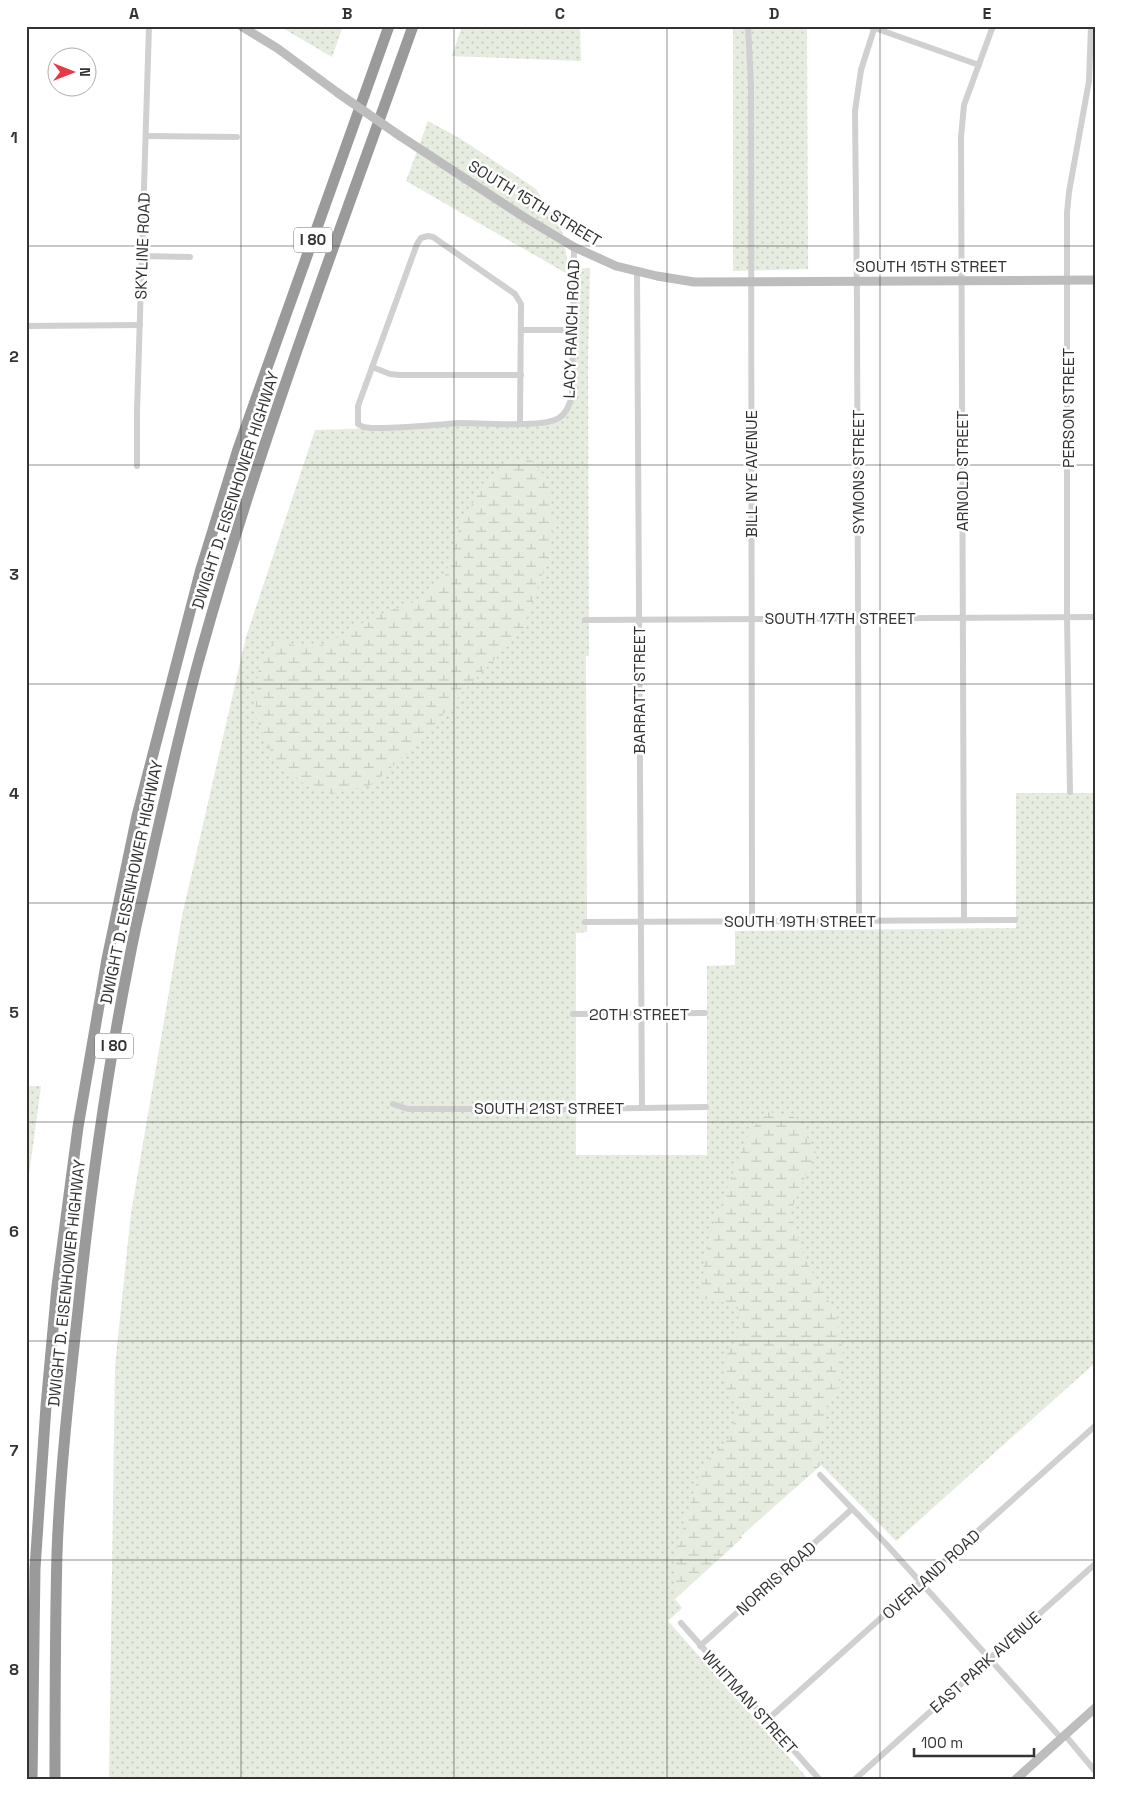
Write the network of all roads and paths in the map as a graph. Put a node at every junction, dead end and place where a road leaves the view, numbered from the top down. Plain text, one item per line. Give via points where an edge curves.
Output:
1 (149, 26) edge
2 (240, 26) edge
3 (389, 26) edge
4 (412, 26) edge
5 (748, 26) edge
6 (993, 26) edge
7 (1091, 26) edge
8 (873, 27) edge
9 (979, 65) junction
10 (146, 136) junction
11 (237, 137) dead end
12 (574, 248) junction
13 (141, 256) junction
14 (190, 257) dead end
15 (636, 272) junction
16 (1068, 280) junction
17 (1095, 280) edge
18 (857, 281) junction
19 (962, 281) junction
20 (750, 282) junction
21 (140, 325) junction
22 (26, 326) edge
23 (521, 330) junction
24 (573, 330) junction
25 (372, 367) junction
26 (521, 375) junction
27 (520, 423) junction
28 (137, 466) dead end
29 (1095, 617) edge
30 (859, 618) junction
31 (963, 618) junction
32 (1068, 618) junction
33 (639, 619) junction
34 (751, 619) junction
35 (585, 620) dead end
36 (1070, 792) dead end
37 (964, 920) junction
38 (1016, 920) dead end
39 (752, 921) junction
40 (859, 921) junction
41 (586, 922) dead end
42 (640, 922) junction
43 (705, 1013) dead end
44 (573, 1014) dead end
45 (641, 1014) junction
46 (393, 1104) dead end
47 (706, 1107) dead end
48 (642, 1108) junction
49 (1095, 1426) edge
50 (820, 1476) dead end
51 (852, 1509) junction
52 (1095, 1564) edge
53 (921, 1582) junction
54 (681, 1623) dead end
55 (700, 1646) junction
56 (990, 1659) junction
57 (1095, 1708) edge
58 (766, 1721) junction
59 (1063, 1737) junction
60 (1095, 1771) edge
61 (32, 1780) edge
62 (54, 1780) edge
63 (820, 1780) edge
64 (854, 1780) edge
65 (1015, 1780) edge

1 - 10 street, SKYLINE ROAD
2 - 12 main road, SOUTH 15TH STREET, bridge via 277,48 400,136
3 - 61 highway, DWIGHT D. EISENHOWER HIGHWAY / I 80 via 238,449 201,569 137,816 107,959 78,1127 46,1396 35,1568
4 - 62 highway, DWIGHT D. EISENHOWER HIGHWAY / I 80 via 254,475 230,554 200,654 129,960 87,1226 66,1429 58,1549
5 - 20 street, BILL NYE AVENUE via 751,85
6 - 9 street, ARNOLD STREET
7 - 16 street, PERSON STREET via 1089,82 1068,192
8 - 9 street
8 - 18 street, SYMONS STREET via 861,70 855,111
9 - 19 street, ARNOLD STREET via 964,105 961,137
10 - 11 street
10 - 13 street, SKYLINE ROAD
12 - 15 main road, SOUTH 15TH STREET
12 - 24 street, LACY RANCH ROAD
13 - 14 street
13 - 21 street, SKYLINE ROAD
15 - 20 main road, SOUTH 15TH STREET via 694,282
15 - 33 street, BARRATT STREET
16 - 17 main road, SOUTH 15TH STREET
16 - 19 main road, SOUTH 15TH STREET
16 - 32 street, PERSON STREET
18 - 19 main road, SOUTH 15TH STREET
18 - 20 main road, SOUTH 15TH STREET
18 - 30 street, SYMONS STREET
19 - 31 street, ARNOLD STREET
20 - 34 street, BILL NYE AVENUE
21 - 22 street
21 - 28 street, SKYLINE ROAD
23 - 24 street
23 - 25 street via 521,304 515,294 433,237 424,236 417,244
23 - 26 street
24 - 27 street, LACY RANCH ROAD via 572,395 565,412 551,421
25 - 26 street via 398,375
25 - 27 street, LACY RANCH ROAD via 358,406 358,424 363,427
26 - 27 street
29 - 32 street, SOUTH 17TH STREET
30 - 31 street, SOUTH 17TH STREET
30 - 34 street, SOUTH 17TH STREET
30 - 40 street, SYMONS STREET
31 - 32 street, SOUTH 17TH STREET
31 - 37 street, ARNOLD STREET
32 - 36 street, PERSON STREET
33 - 34 street, SOUTH 17TH STREET
33 - 35 street, SOUTH 17TH STREET
33 - 42 street, BARRATT STREET
34 - 39 street, BILL NYE AVENUE
37 - 38 street, SOUTH 19TH STREET
37 - 40 street, SOUTH 19TH STREET
39 - 40 street, SOUTH 19TH STREET
39 - 42 street, SOUTH 19TH STREET
41 - 42 street, SOUTH 19TH STREET
42 - 45 street, BARRATT STREET
43 - 45 street, 20TH STREET
44 - 45 street, 20TH STREET
45 - 48 street, BARRATT STREET
46 - 48 street, SOUTH 21ST STREET via 408,1109
47 - 48 street, SOUTH 21ST STREET
49 - 53 street, OVERLAND ROAD
50 - 51 street
51 - 53 street
51 - 55 street, NORRIS ROAD
52 - 56 street, EAST PARK AVENUE
53 - 56 street
53 - 58 street, OVERLAND ROAD
54 - 55 street, WHITMAN STREET
55 - 58 street, WHITMAN STREET
56 - 59 street
56 - 64 street, EAST PARK AVENUE
57 - 59 main road
58 - 63 street, WHITMAN STREET
59 - 60 street
59 - 65 main road

